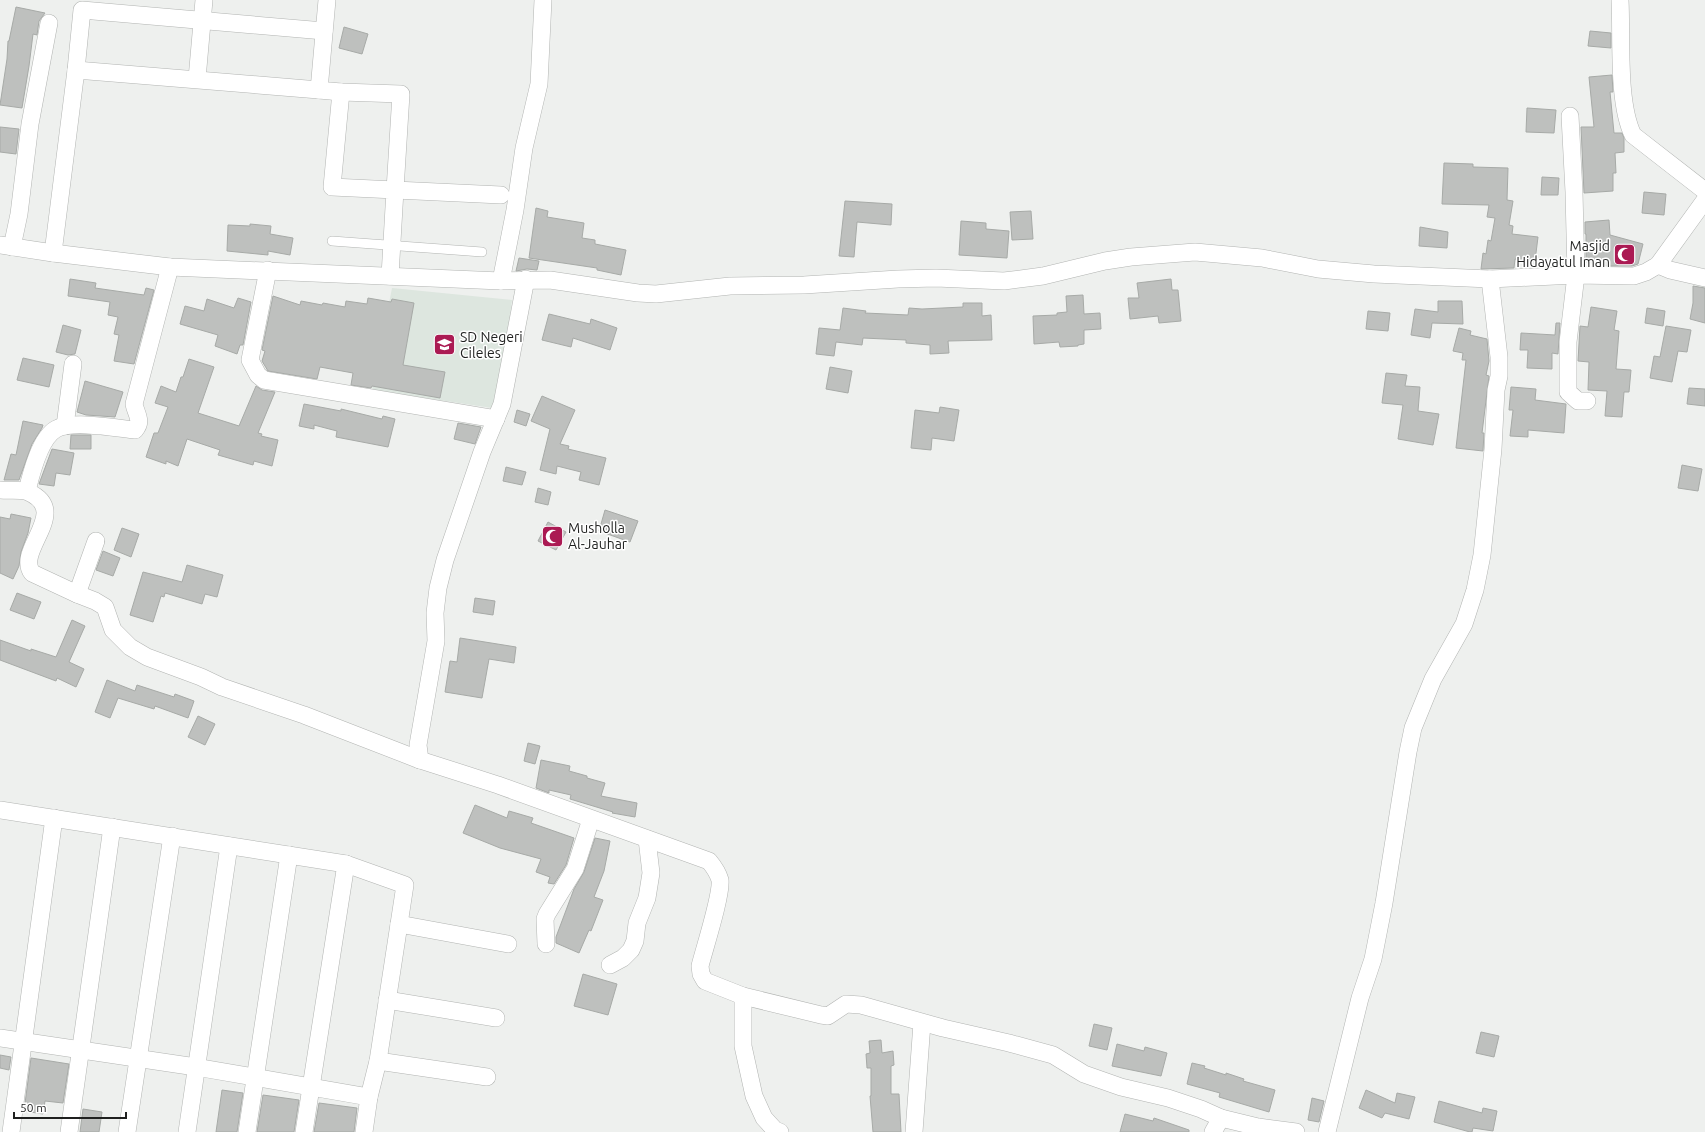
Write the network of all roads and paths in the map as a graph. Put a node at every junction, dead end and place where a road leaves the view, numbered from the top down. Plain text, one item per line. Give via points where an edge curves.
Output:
1 (204, 0) edge
2 (326, 0) edge
3 (543, 0) edge
4 (1620, 0) edge
5 (202, 21) junction
6 (49, 23) dead end
7 (324, 31) junction
8 (76, 70) junction
9 (197, 80) junction
10 (319, 90) junction
11 (341, 92) junction
12 (1570, 116) dead end
13 (395, 190) junction
14 (1705, 191) edge
15 (501, 195) dead end
16 (1705, 200) edge
17 (332, 241) dead end
18 (6, 246) edge
19 (392, 246) junction
20 (482, 252) dead end
21 (53, 253) junction
22 (1658, 265) junction
23 (170, 267) junction
24 (268, 270) junction
25 (1576, 275) junction
26 (390, 276) junction
27 (1705, 278) edge
28 (526, 279) junction
29 (1490, 279) junction
30 (502, 281) junction
31 (73, 364) dead end
32 (1587, 401) dead end
33 (496, 419) junction
34 (65, 426) junction
35 (0, 490) edge
36 (27, 491) junction
37 (96, 541) dead end
38 (76, 594) junction
39 (420, 760) junction
40 (0, 810) edge
41 (54, 818) junction
42 (591, 819) junction
43 (112, 827) junction
44 (172, 836) junction
45 (647, 839) junction
46 (229, 846) junction
47 (289, 855) junction
48 (346, 864) junction
49 (399, 924) junction
50 (508, 944) dead end
51 (546, 944) dead end
52 (610, 965) dead end
53 (743, 996) junction
54 (387, 1000) junction
55 (496, 1018) dead end
56 (922, 1022) junction
57 (0, 1038) edge
58 (24, 1042) junction
59 (81, 1051) junction
60 (138, 1059) junction
61 (378, 1061) junction
62 (196, 1067) junction
63 (256, 1077) junction
64 (487, 1077) dead end
65 (311, 1087) junction
66 (369, 1097) junction
67 (1217, 1125) edge
68 (1258, 1129) edge
69 (11, 1132) edge
70 (69, 1132) edge
71 (127, 1132) edge
72 (186, 1132) edge
73 (247, 1132) edge
74 (304, 1132) edge
75 (364, 1132) edge
76 (780, 1132) edge
77 (914, 1132) edge
78 (1296, 1132) edge
79 (1327, 1132) edge

1 - 5 street
2 - 7 street
3 - 30 street via 539,84 524,148
4 - 14 street via 1622,76 1628,124 1633,136
5 - 7 street
5 - 8 street via 82,10
5 - 9 street
6 - 18 street via 30,124 19,214
7 - 10 street
8 - 9 street
8 - 21 street
9 - 10 street
10 - 11 street
11 - 13 street via 401,94
11 - 13 street via 332,187
12 - 25 street
13 - 15 street
13 - 19 street
16 - 22 street
17 - 19 lane
18 - 21 street
19 - 20 lane
19 - 26 street
21 - 23 street
22 - 25 street via 1634,276
22 - 27 street
23 - 24 street
23 - 34 street via 134,404 140,421 138,426 135,430
24 - 26 street
24 - 33 street via 250,360 258,375 264,380
25 - 29 street
25 - 32 street via 1568,342 1568,392 1578,401
26 - 30 street
28 - 29 street via 656,294 730,286 804,285 898,278 1004,281 1043,276 1131,257 1195,252 1262,258 1318,269
28 - 30 street
28 - 33 street via 502,404
29 - 79 street via 1499,376 1482,555 1475,590 1464,624 1433,679 1413,728 1373,959 1360,998
31 - 34 street
33 - 39 street via 482,452 438,588 436,641 418,745
34 - 36 street via 55,429 45,440
35 - 36 street
36 - 38 street via 44,504 46,512 29,556 28,568 32,573
37 - 38 street
38 - 39 street via 105,607 114,630 130,647 147,656 222,687 304,715
39 - 42 street
40 - 41 street
41 - 43 street
41 - 58 street
42 - 45 street
42 - 51 street via 575,869 545,919
43 - 44 street
43 - 59 street
44 - 46 street
44 - 60 street
45 - 52 street via 652,873 647,898 637,923 635,941 623,958
45 - 53 street via 709,861 715,868 720,882 700,966 701,974 705,981
46 - 47 street
46 - 62 street
47 - 48 street
47 - 63 street
48 - 49 street via 405,885
48 - 65 street
49 - 50 street
49 - 54 street
53 - 56 street via 828,1016 846,1004 861,1005
53 - 76 street via 743,1046 754,1096 764,1118
54 - 55 street
54 - 61 street
56 - 67 street via 1053,1055 1084,1074 1121,1088 1168,1098 1201,1109
56 - 77 street
57 - 58 street
58 - 59 street
58 - 69 street
59 - 60 street
59 - 70 street
60 - 62 street
60 - 71 street
61 - 64 street
61 - 66 street
62 - 63 street
62 - 72 street
63 - 65 street
63 - 73 street
65 - 66 street
65 - 74 street
66 - 75 street
67 - 68 street
68 - 78 street

